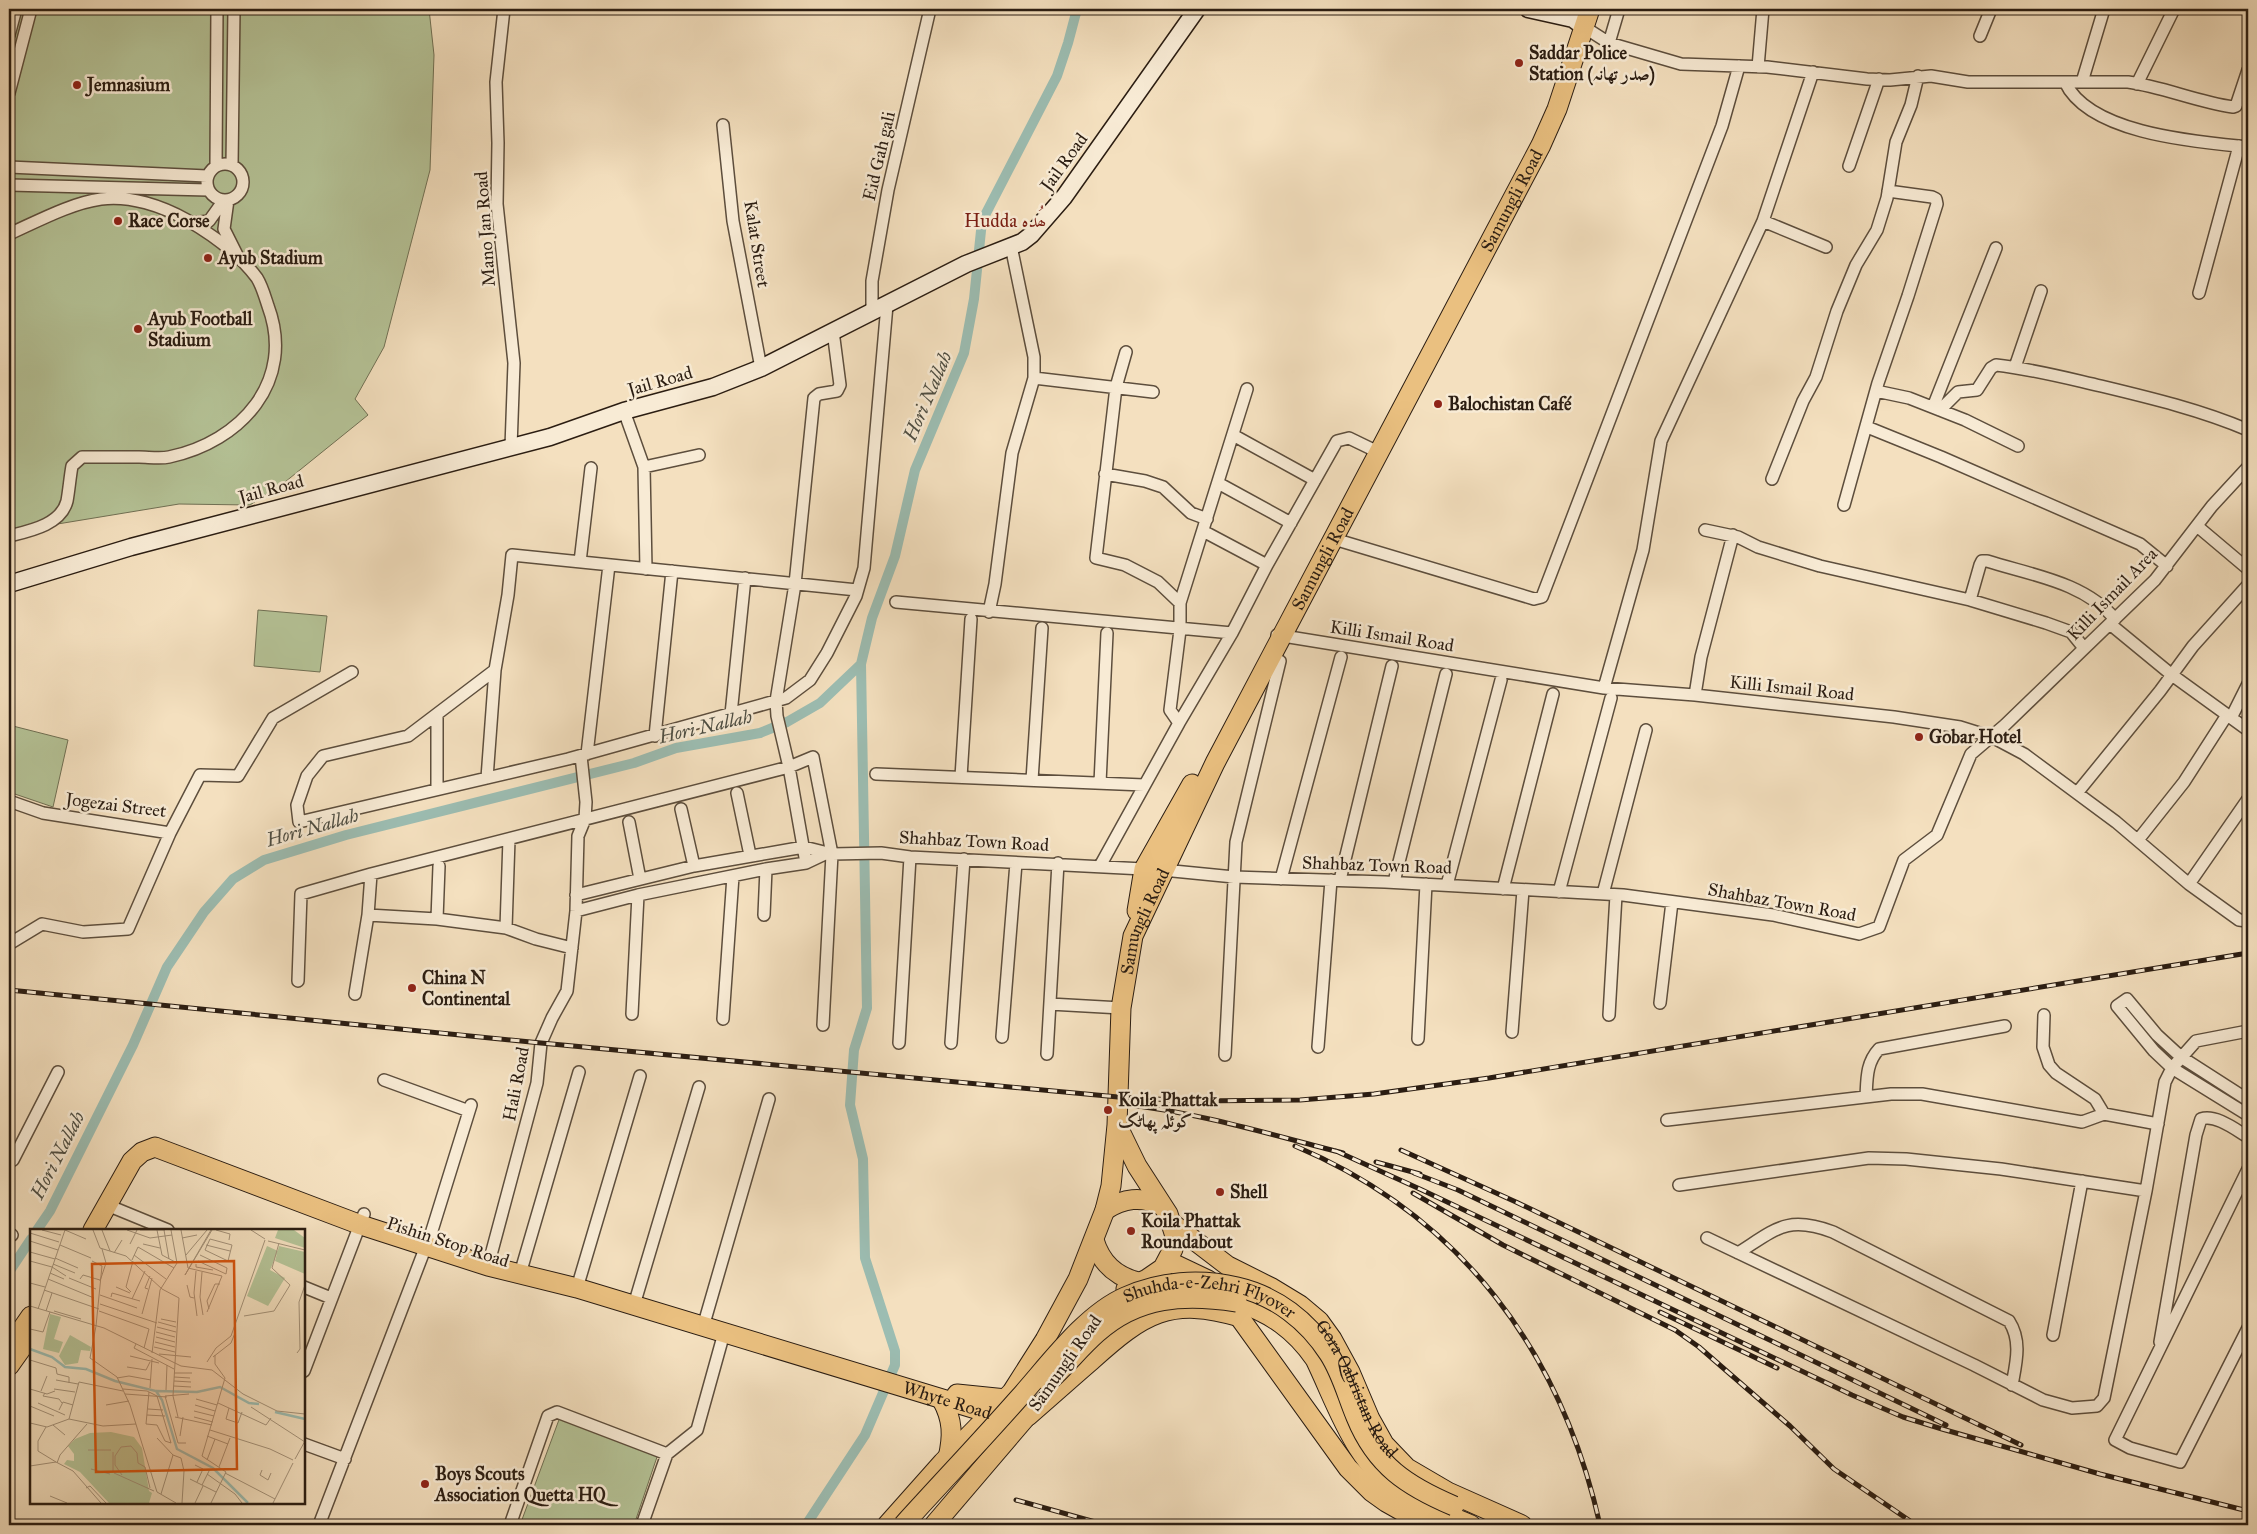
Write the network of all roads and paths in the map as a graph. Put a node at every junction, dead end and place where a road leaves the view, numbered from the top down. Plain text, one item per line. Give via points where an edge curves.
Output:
1 (16, 9) edge
2 (31, 9) edge
3 (217, 9) edge
4 (234, 9) edge
5 (504, 9) edge
6 (930, 9) edge
7 (1197, 9) edge
8 (1528, 9) edge
9 (1590, 9) edge
10 (1619, 9) edge
11 (1764, 9) edge
12 (1991, 9) edge
13 (2104, 9) edge
14 (2174, 9) edge
15 (1578, 18) edge
16 (9, 35) edge
17 (1980, 36) dead end
18 (1609, 42) junction
19 (1739, 66) junction
20 (1758, 67) junction
21 (2248, 70) edge
22 (1813, 72) junction
23 (1918, 76) junction
24 (1879, 79) junction
25 (2065, 82) junction
26 (2082, 82) junction
27 (2137, 84) junction
28 (9, 93) edge
29 (724, 125) dead end
30 (2244, 146) edge
31 (232, 165) junction
32 (216, 166) junction
33 (1849, 166) dead end
34 (9, 167) edge
35 (207, 176) junction
36 (9, 185) edge
37 (208, 190) junction
38 (1888, 191) junction
39 (226, 200) junction
40 (1763, 221) junction
41 (192, 223) junction
42 (9, 234) edge
43 (1012, 246) junction
44 (1826, 247) dead end
45 (1996, 248) dead end
46 (239, 257) junction
47 (2041, 291) dead end
48 (2200, 293) dead end
49 (888, 305) junction
50 (872, 312) junction
51 (833, 331) junction
52 (1126, 352) dead end
53 (2015, 367) junction
54 (761, 368) junction
55 (1034, 378) junction
56 (1116, 387) junction
57 (1247, 389) dead end
58 (1876, 391) junction
59 (1153, 392) dead end
60 (1936, 408) junction
61 (624, 411) junction
62 (1867, 427) junction
63 (2248, 430) edge
64 (1234, 435) junction
65 (2018, 446) dead end
66 (511, 447) junction
67 (1375, 450) junction
68 (699, 456) dead end
69 (644, 467) junction
70 (2248, 467) edge
71 (591, 468) dead end
72 (1104, 474) junction
73 (1772, 478) dead end
74 (1315, 480) junction
75 (1218, 483) junction
76 (1844, 505) dead end
77 (1207, 519) junction
78 (1291, 523) junction
79 (2197, 526) junction
80 (1705, 530) dead end
81 (1203, 531) junction
82 (1733, 535) junction
83 (9, 536) edge
84 (1334, 539) junction
85 (580, 562) junction
86 (609, 565) junction
87 (1267, 565) junction
88 (2167, 566) junction
89 (646, 568) junction
90 (2248, 569) edge
91 (672, 571) junction
92 (745, 578) junction
93 (9, 584) edge
94 (795, 584) junction
95 (2248, 585) edge
96 (857, 590) junction
97 (1970, 600) junction
98 (896, 602) dead end
99 (1180, 603) junction
100 (989, 612) junction
101 (971, 619) dead end
102 (2112, 621) junction
103 (1042, 628) dead end
104 (1180, 630) junction
105 (1107, 633) dead end
106 (1232, 633) junction
107 (1279, 636) junction
108 (2084, 648) junction
109 (1341, 657) dead end
110 (1280, 661) dead end
111 (1392, 666) dead end
112 (495, 670) junction
113 (352, 672) dead end
114 (1446, 674) dead end
115 (2172, 675) junction
116 (1501, 680) dead end
117 (2248, 684) edge
118 (1604, 688) junction
119 (1553, 694) dead end
120 (1695, 694) junction
121 (1611, 698) dead end
122 (776, 701) junction
123 (437, 714) junction
124 (731, 714) junction
125 (2229, 716) junction
126 (1179, 723) junction
127 (1646, 730) dead end
128 (2248, 730) edge
129 (655, 736) junction
130 (1992, 737) junction
131 (583, 759) junction
132 (789, 767) junction
133 (876, 774) dead end
134 (487, 778) junction
135 (961, 778) junction
136 (1032, 780) junction
137 (1100, 783) junction
138 (1144, 785) junction
139 (437, 789) junction
140 (737, 793) dead end
141 (2077, 793) junction
142 (2248, 799) edge
143 (9, 801) edge
144 (682, 809) dead end
145 (585, 819) junction
146 (629, 822) dead end
147 (170, 833) junction
148 (509, 839) junction
149 (2138, 840) junction
150 (804, 847) junction
151 (828, 854) junction
152 (750, 856) junction
153 (910, 857) junction
154 (964, 859) junction
155 (806, 863) junction
156 (1016, 863) junction
157 (1058, 864) junction
158 (439, 866) dead end
159 (694, 866) junction
160 (1100, 866) junction
161 (766, 869) junction
162 (1144, 869) junction
163 (1163, 870) junction
164 (371, 874) junction
165 (732, 876) junction
166 (1234, 877) junction
167 (1281, 878) junction
168 (640, 879) junction
169 (1335, 880) junction
170 (1394, 882) junction
171 (1426, 884) junction
172 (2189, 884) junction
173 (1447, 886) junction
174 (1503, 889) junction
175 (1523, 890) junction
176 (1559, 892) junction
177 (1603, 894) junction
178 (576, 895) junction
179 (638, 895) junction
180 (1616, 895) junction
181 (1672, 902) junction
182 (2248, 909) edge
183 (576, 911) junction
184 (368, 915) junction
185 (764, 915) dead end
186 (437, 919) junction
187 (2248, 921) edge
188 (506, 928) junction
189 (1870, 932) joint
190 (1133, 936) junction
191 (9, 944) edge
192 (572, 948) junction
193 (298, 981) dead end
194 (355, 994) dead end
195 (1660, 1003) dead end
196 (1050, 1004) junction
197 (1121, 1008) junction
198 (632, 1014) dead end
199 (1609, 1015) dead end
200 (2044, 1015) dead end
201 (723, 1019) dead end
202 (823, 1025) dead end
203 (2005, 1026) dead end
204 (2248, 1031) edge
205 (1512, 1032) dead end
206 (1002, 1038) dead end
207 (1418, 1039) dead end
208 (899, 1043) dead end
209 (952, 1043) dead end
210 (1318, 1047) dead end
211 (1047, 1054) dead end
212 (1225, 1055) dead end
213 (2181, 1057) junction
214 (2172, 1068) junction
215 (58, 1072) dead end
216 (579, 1072) dead end
217 (640, 1076) dead end
218 (384, 1080) dead end
219 (699, 1087) dead end
220 (1866, 1097) junction
221 (769, 1100) dead end
222 (2248, 1100) edge
223 (2104, 1114) junction
224 (2248, 1115) edge
225 (1667, 1120) dead end
226 (2158, 1124) junction
227 (1117, 1126) junction
228 (2248, 1137) edge
229 (9, 1162) edge
230 (2248, 1168) edge
231 (2082, 1181) junction
232 (1679, 1184) dead end
233 (2146, 1191) junction
234 (107, 1205) junction
235 (1161, 1205) junction
236 (1105, 1210) junction
237 (362, 1220) junction
238 (1173, 1224) junction
239 (82, 1229) edge
240 (95, 1229) edge
241 (166, 1229) edge
242 (1707, 1238) dead end
243 (1094, 1240) junction
244 (428, 1242) junction
245 (1738, 1253) junction
246 (1168, 1261) junction
247 (489, 1262) junction
248 (521, 1270) junction
249 (1138, 1282) junction
250 (578, 1285) junction
251 (305, 1286) edge
252 (331, 1298) junction
253 (635, 1302) junction
254 (30, 1317) edge
255 (1240, 1317) junction
256 (704, 1323) junction
257 (2248, 1328) edge
258 (724, 1333) junction
259 (30, 1336) edge
260 (2053, 1336) dead end
261 (9, 1347) edge
262 (2158, 1356) junction
263 (9, 1366) edge
264 (305, 1369) edge
265 (866, 1373) junction
266 (2012, 1385) junction
267 (1006, 1399) junction
268 (942, 1400) junction
269 (992, 1414) junction
270 (1028, 1416) junction
271 (305, 1444) edge
272 (667, 1454) junction
273 (948, 1458) junction
274 (345, 1459) junction
275 (1449, 1516) edge
276 (1516, 1523) edge
277 (319, 1525) edge
278 (510, 1525) edge
279 (642, 1525) edge
280 (887, 1525) edge
281 (903, 1525) edge
282 (918, 1525) edge
283 (934, 1525) edge
284 (1471, 1525) edge

1 - 16 street
2 - 28 street
3 - 32 street
4 - 31 street
5 - 66 street, Mano Jan Road via 496,82 497,204 514,363
6 - 50 street, Eid Gah gali via 888,190 872,281
7 - 43 main road, Jail Road via 1064,197 1031,235
8 - 15 main road
9 - 15 main road, Samungli Road
10 - 18 street
11 - 20 street
12 - 17 street
13 - 26 street
14 - 27 street
15 - 18 street
15 - 67 main road, Samungli Road via 1557,109 1541,145
18 - 19 street via 1681,64
19 - 20 street
19 - 84 street via 1722,126 1542,597 1534,599
20 - 22 street
21 - 27 street via 2233,107
22 - 24 street
22 - 40 street
23 - 24 street
23 - 25 street via 1968,82
23 - 38 street via 1911,105 1896,142
24 - 33 street
25 - 26 street
25 - 30 street via 2077,101 2124,126
26 - 27 street
29 - 54 street, Kalat Street via 733,221
30 - 48 street
31 - 32 street
31 - 39 street via 240,172 243,182 238,194
32 - 35 street
34 - 35 street
35 - 37 street
36 - 37 street
37 - 39 street via 215,197
38 - 58 street via 1932,197 1937,204
38 - 73 street via 1877,230 1856,265 1816,377 1802,401
39 - 41 street via 209,221
39 - 46 street via 224,228
40 - 44 street
40 - 118 street via 1661,441 1643,550
41 - 42 street via 169,210 129,200 100,199
41 - 46 street
43 - 49 main road, Jail Road via 966,264
43 - 55 street via 1034,357
45 - 60 street
46 - 83 street via 258,280 273,320 276,354 268,386 251,411 225,435 193,450 167,457 82,457 72,466 66,503 58,515 43,527
47 - 53 street
49 - 50 main road, Jail Road
49 - 96 street via 864,568
50 - 51 main road, Jail Road
51 - 54 main road, Jail Road
51 - 94 street via 840,385 836,391 814,398
52 - 56 street
53 - 60 street via 1996,365 1977,390 1958,392
53 - 63 street via 2213,415
54 - 61 main road, Jail Road via 714,386
55 - 56 street
55 - 100 street via 1012,453
56 - 59 street
56 - 72 street
57 - 64 street
58 - 60 street
58 - 62 street
60 - 65 street
61 - 66 main road, Jail Road
61 - 69 street
62 - 76 street
62 - 88 street via 2140,544
64 - 74 street
64 - 75 street
66 - 93 main road, Jail Road via 131,547
67 - 74 street via 1349,438 1337,441
67 - 84 main road, Samungli Road
67 - 107 main road, Samungli Road
68 - 69 street
69 - 89 street
70 - 79 street, Killi Ismail Area
71 - 85 street
72 - 77 street via 1163,487 1191,513
72 - 99 street via 1096,558 1125,565 1158,582
74 - 78 street
75 - 77 street
75 - 78 street
77 - 81 street
78 - 87 street
79 - 88 street, Killi Ismail Area
79 - 90 street
80 - 82 street
81 - 87 street
81 - 99 street
82 - 97 street via 1758,547 1820,566
82 - 120 street via 1701,658
84 - 107 main road, Samungli Road
85 - 86 street
85 - 112 street via 512,555
86 - 89 street
86 - 131 street, Hali Road
87 - 106 street
88 - 102 street, Killi Ismail Area
89 - 91 street
91 - 92 street
91 - 129 street
92 - 94 street
92 - 124 street
94 - 96 street
94 - 122 street
95 - 115 street via 2193,646
96 - 122 street via 827,653 810,680 786,698
97 - 102 street via 1980,565 1987,561 2034,573 2094,599 2104,606
97 - 108 street via 2071,632
98 - 100 street
99 - 104 street
100 - 104 street
101 - 135 street
102 - 108 street, Killi Ismail Area
102 - 115 street
103 - 136 street
104 - 106 street
104 - 126 street via 1170,710
105 - 137 street
106 - 126 street
107 - 118 street, Killi Ismail Road
107 - 162 main road
107 - 163 main road, Samungli Road
108 - 130 street, Killi Ismail Area
109 - 167 street
110 - 166 street via 1236,842
111 - 169 street
112 - 123 street
112 - 134 street
113 - 147 street, Jogezai Street via 273,718 238,776 200,775
114 - 170 street
115 - 125 street
115 - 141 street
116 - 173 street
117 - 125 street
118 - 120 street, Killi Ismail Road
119 - 174 street
120 - 130 street, Killi Ismail Road via 1894,717 1960,727
121 - 176 street
122 - 124 street
122 - 132 street via 776,716
123 - 139 street
123 - 139 street via 408,736 323,756 307,776 297,805 299,822
124 - 129 street
125 - 128 street
125 - 149 street via 2184,782
126 - 138 street
127 - 177 street
129 - 131 street
130 - 141 street, Killi Ismail Road via 2024,754
130 - 189 street, Killi Ismail Area via 1971,754 1937,835 1904,860 1879,927
131 - 134 street
131 - 145 street, Hali Road
132 - 145 street
132 - 150 street
132 - 151 street via 813,757
133 - 135 street
134 - 139 street
135 - 136 street
136 - 137 street
137 - 138 street
138 - 160 street
140 - 152 street
141 - 149 street, Killi Ismail Road
142 - 172 street
143 - 147 street, Jogezai Street via 43,813
144 - 159 street
145 - 148 street
145 - 178 street, Hali Road via 578,836
146 - 168 street
147 - 191 street via 128,929 83,932 42,924
148 - 164 street
148 - 188 street
149 - 172 street, Killi Ismail Road
150 - 151 street, Shahbaz Town Road
150 - 152 street
150 - 155 street
151 - 153 street, Shahbaz Town Road via 881,853
151 - 155 street
151 - 202 street
152 - 159 street
153 - 154 street, Shahbaz Town Road
153 - 208 street
154 - 156 street, Shahbaz Town Road
154 - 209 street
155 - 161 street
156 - 157 street, Shahbaz Town Road
156 - 206 street
157 - 160 street, Shahbaz Town Road
157 - 196 street
158 - 186 street
159 - 168 street
160 - 162 street, Shahbaz Town Road
161 - 165 street
161 - 185 street
162 - 163 street, Shahbaz Town Road
162 - 190 main road
163 - 166 street, Shahbaz Town Road
163 - 190 main road, Samungli Road
164 - 184 street
164 - 193 street via 301,894
165 - 179 street
165 - 201 street
166 - 167 street, Shahbaz Town Road
166 - 212 street
167 - 169 street, Shahbaz Town Road
168 - 178 street
169 - 170 street, Shahbaz Town Road
169 - 210 street
170 - 171 street, Shahbaz Town Road
171 - 173 street, Shahbaz Town Road
171 - 207 street
172 - 187 street, Killi Ismail Road via 2240,920
173 - 174 street, Shahbaz Town Road
174 - 175 street, Shahbaz Town Road
175 - 176 street, Shahbaz Town Road
175 - 205 street
176 - 177 street, Shahbaz Town Road
177 - 180 street, Shahbaz Town Road
178 - 183 street, Hali Road
179 - 183 street
179 - 198 street
180 - 181 street, Shahbaz Town Road
180 - 199 street
181 - 189 street, Shahbaz Town Road via 1773,915 1859,934
181 - 195 street
182 - 187 street
183 - 192 street, Hali Road
184 - 186 street
184 - 194 street
186 - 188 street
188 - 192 street
190 - 197 main road, Samungli Road
192 - 247 street, Hali Road via 567,991 541,1043 537,1083
196 - 197 street
196 - 211 street
197 - 227 main road, Samungli Road
200 - 223 street via 2043,1047 2049,1065 2096,1099
203 - 220 street via 1879,1049 1868,1066
204 - 213 street via 2196,1041
213 - 214 street
213 - 214 street via 2122,1003 2154,1050
213 - 222 street
214 - 224 street
214 - 226 street via 2165,1082
215 - 229 street via 13,1160
216 - 248 street
217 - 250 street
218 - 244 street via 470,1108
219 - 253 street
220 - 223 street via 1922,1094 2082,1122
220 - 225 street
221 - 256 street
223 - 226 street
226 - 233 street
227 - 235 main road, Samungli Road
227 - 236 main road, Samungli Road via 1112,1186
228 - 262 street via 2219,1121 2201,1119
230 - 262 street
231 - 232 street via 1982,1167 1869,1158
231 - 233 street
231 - 260 street
233 - 266 street via 2104,1398 2097,1406 2072,1408 2043,1400
234 - 237 main road, Pishin Stop Road via 132,1161 142,1152 155,1148
234 - 240 main road, Pishin Stop Road
234 - 241 street
235 - 236 main road via 1139,1199 1116,1203
235 - 238 main road, Samungli Road
236 - 243 main road, Samungli Road
237 - 239 main road, Pishin Stop Road via 171,1140 154,1136 144,1137 122,1154
237 - 244 main road, Pishin Stop Road
237 - 252 street
238 - 246 main road, Samungli Road via 1174,1249
238 - 276 main road, Gora Qabristan Road via 1228,1266 1300,1305 1318,1321 1350,1372 1384,1444 1407,1468 1448,1492
242 - 245 street
243 - 249 main road via 1102,1260 1110,1268
243 - 267 main road, Samungli Road via 1078,1279 1045,1340
244 - 247 main road, Pishin Stop Road
244 - 274 street
245 - 266 street
245 - 266 street via 1791,1224 1813,1225 1833,1232 2009,1321 2016,1331 2017,1342
246 - 249 main road, Samungli Road via 1156,1275
246 - 255 main road via 1208,1280
247 - 248 main road, Pishin Stop Road
248 - 250 main road, Pishin Stop Road
249 - 270 main road, Samungli Road via 1124,1289 1101,1310
250 - 253 main road, Pishin Stop Road
251 - 252 street
252 - 264 street
253 - 256 main road, Pishin Stop Road
254 - 261 main road
255 - 270 main road via 1193,1307 1150,1315 1124,1331
255 - 275 main road via 1348,1468 1372,1492 1402,1511
256 - 258 main road, Pishin Stop Road
256 - 265 main road, Pishin Stop Road
257 - 262 street via 2180,1462 2130,1448 2115,1440
258 - 265 main road, Pishin Stop Road
258 - 272 street via 697,1430
259 - 263 main road
265 - 267 main road, Whyte Road via 953,1393
265 - 268 main road, Whyte Road
267 - 269 main road, Samungli Road
268 - 269 main road, Whyte Road
268 - 273 main road via 952,1427
269 - 270 main road, Whyte Road
269 - 273 main road, Samungli Road
270 - 283 main road, Samungli Road
271 - 274 street
272 - 278 street via 552,1413 548,1416
272 - 279 street
273 - 280 main road, Samungli Road
274 - 277 street
275 - 276 main road, Shuhda-e-Zehri Flyover
275 - 281 main road, Shuhda-e-Zehri Flyover, bridge via 1432,1496 1394,1473 1376,1454 1356,1418 1332,1358 1307,1324 1272,1299 1255,1292 1222,1283 1180,1282 1124,1297 1087,1325
275 - 282 main road, Shuhda-e-Zehri Flyover, bridge via 1404,1495 1371,1468 1344,1424 1315,1359 1287,1327 1258,1309 1237,1302 1178,1298 1149,1303 1121,1316 1097,1333 1007,1424
275 - 284 main road, Shuhda-e-Zehri Flyover

